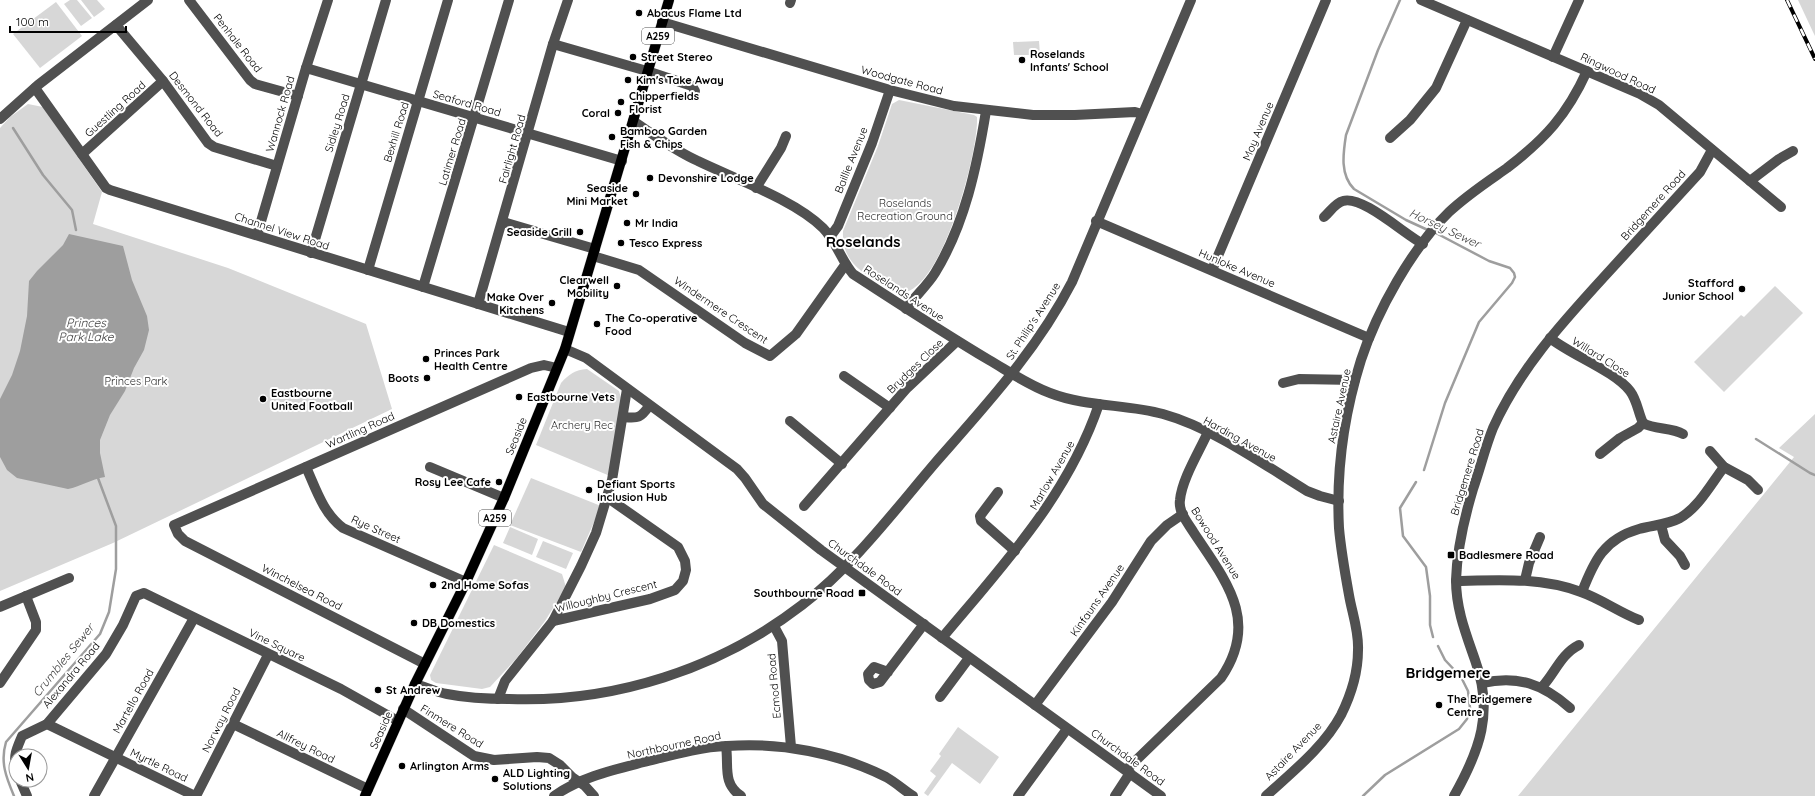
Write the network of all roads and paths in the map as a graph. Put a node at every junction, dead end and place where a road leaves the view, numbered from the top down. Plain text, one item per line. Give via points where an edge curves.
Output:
1 (148, 0) edge
2 (189, 0) edge
3 (328, 0) edge
4 (386, 0) edge
5 (448, 0) edge
6 (509, 0) edge
7 (568, 0) edge
8 (668, 0) edge
9 (1191, 0) edge
10 (1326, 0) edge
11 (1421, 0) edge
12 (1578, 0) edge
13 (1467, 20) junction
14 (662, 22) junction
15 (116, 25) junction
16 (553, 44) junction
17 (1553, 57) junction
18 (306, 68) junction
19 (648, 71) junction
20 (1587, 71) junction
21 (163, 81) junction
22 (362, 84) junction
23 (35, 88) junction
24 (890, 90) junction
25 (694, 91) dead end
26 (298, 96) junction
27 (418, 101) junction
28 (986, 111) junction
29 (1142, 114) junction
30 (474, 118) junction
31 (0, 119) edge
32 (633, 121) junction
33 (529, 133) junction
34 (786, 136) dead end
35 (1390, 138) dead end
36 (1712, 150) junction
37 (1793, 151) dead end
38 (82, 154) junction
39 (622, 161) junction
40 (277, 166) junction
41 (1750, 181) junction
42 (756, 188) junction
43 (1781, 207) dead end
44 (1324, 217) dead end
45 (503, 222) junction
46 (1096, 222) junction
47 (257, 235) junction
48 (830, 237) junction
49 (1425, 241) junction
50 (311, 253) junction
51 (594, 253) junction
52 (845, 265) junction
53 (368, 270) junction
54 (1212, 270) junction
55 (423, 287) junction
56 (478, 304) junction
57 (906, 309) junction
58 (569, 332) junction
59 (1369, 338) junction
60 (1550, 338) junction
61 (957, 341) junction
62 (565, 349) junction
63 (557, 368) junction
64 (1013, 374) junction
65 (844, 376) dead end
66 (1355, 380) junction
67 (1283, 383) dead end
68 (627, 390) junction
69 (1099, 404) junction
70 (649, 406) junction
71 (890, 408) junction
72 (623, 417) junction
73 (790, 421) dead end
74 (1644, 422) junction
75 (1208, 432) junction
76 (1683, 434) dead end
77 (1710, 452) dead end
78 (1600, 454) dead end
79 (842, 464) junction
80 (306, 467) junction
81 (430, 467) dead end
82 (1724, 467) junction
83 (1758, 490) dead end
84 (998, 492) dead end
85 (504, 498) junction
86 (608, 498) junction
87 (1339, 500) junction
88 (804, 506) dead end
89 (1183, 514) junction
90 (174, 525) joint
91 (1661, 525) junction
92 (1540, 536) dead end
93 (1015, 551) junction
94 (1685, 565) dead end
95 (845, 567) junction
96 (70, 578) dead end
97 (1525, 580) junction
98 (1456, 581) junction
99 (466, 582) junction
100 (1582, 592) junction
101 (144, 593) joint
102 (26, 596) junction
103 (0, 608) edge
104 (194, 618) junction
105 (1639, 620) dead end
106 (553, 621) junction
107 (924, 624) junction
108 (774, 626) junction
109 (942, 638) junction
110 (1579, 645) dead end
111 (268, 655) junction
112 (969, 658) junction
113 (425, 664) junction
114 (888, 672) dead end
115 (0, 683) edge
116 (1482, 683) junction
117 (415, 684) junction
118 (1542, 687) junction
119 (940, 697) dead end
120 (498, 699) junction
121 (1035, 705) junction
122 (1570, 708) dead end
123 (404, 709) junction
124 (398, 721) junction
125 (47, 724) junction
126 (233, 724) junction
127 (1067, 729) junction
128 (726, 746) junction
129 (791, 747) junction
130 (17, 748) edge
131 (116, 756) junction
132 (1128, 771) junction
133 (579, 781) junction
134 (366, 793) edge
135 (94, 796) edge
136 (195, 796) edge
137 (554, 796) edge
138 (594, 796) edge
139 (741, 796) edge
140 (913, 796) edge
141 (1018, 796) edge
142 (1114, 796) edge
143 (1161, 796) edge
144 (1266, 796) edge
145 (1454, 796) edge

1 - 15 street
2 - 26 street, Penhale Road via 250,80 255,84
3 - 18 street, Wannock Road
4 - 22 street, Sidley Road
5 - 27 street, Bexhill Road
6 - 30 street, Latimer Road
7 - 16 street, Fairlight Road
8 - 14 main road, Seaside / A259
9 - 29 street, St. Philip's Avenue
10 - 54 street, Moy Avenue
11 - 13 street, Ringwood Road
12 - 17 street
13 - 17 street, Ringwood Road
13 - 35 street via 1436,88 1410,120
14 - 19 main road, Seaside / A259
14 - 24 street, Woodgate Road
15 - 21 street, Desmond Road
15 - 23 street
16 - 19 street
16 - 33 street, Fairlight Road
17 - 20 street, Ringwood Road
18 - 22 street, Seaford Road
18 - 26 street, Wannock Road
19 - 25 street via 692,86
19 - 32 main road, Seaside / A259
20 - 36 street, Ringwood Road via 1659,105
20 - 49 street, Astaire Avenue via 1571,102 1551,130 1507,168 1466,197 1437,224
21 - 38 street, Guestling Road
21 - 40 street, Desmond Road via 211,145
22 - 27 street, Seaford Road
22 - 50 street, Sidley Road
23 - 31 street
23 - 38 street, Channel View Road
24 - 28 street, Woodgate Road
24 - 48 street, Baillie Avenue via 838,226
26 - 40 street, Wannock Road
27 - 30 street, Seaford Road
27 - 53 street, Bexhill Road
28 - 29 street, Woodgate Road via 1033,115 1135,112
28 - 57 street via 963,214 935,274
29 - 46 street, St. Philip's Avenue
30 - 33 street, Seaford Road
30 - 55 street, Latimer Road
32 - 39 main road, Seaside / A259
32 - 42 street, Roselands Avenue via 696,161
33 - 39 street, Seaford Road
33 - 45 street, Fairlight Road
34 - 42 street
36 - 41 street, Ringwood Road
36 - 60 street, Bridgemere Road via 1700,172
37 - 41 street
38 - 47 street, Channel View Road via 110,190
39 - 51 main road, Seaside / A259
40 - 47 street, Wannock Road
41 - 43 street, Ringwood Road
42 - 48 street, Roselands Avenue via 812,219
44 - 49 street via 1338,203 1351,200
45 - 51 street
45 - 56 street, Fairlight Road
46 - 54 street, Hunloke Avenue
46 - 64 street, St. Philip's Avenue via 1061,303
47 - 50 street, Channel View Road
48 - 52 street, Roselands Avenue
49 - 59 street, Astaire Avenue via 1399,278
50 - 53 street, Channel View Road
51 - 52 street, Windermere Crescent via 639,270 745,343 770,356 796,334
51 - 58 main road, Seaside / A259
52 - 57 street, Roselands Avenue via 853,274
53 - 55 street, Channel View Road
54 - 59 street, Hunloke Avenue
55 - 56 street, Channel View Road
56 - 58 street, Channel View Road
57 - 61 street, Roselands Avenue
58 - 62 main road, Seaside / A259
59 - 66 street, Astaire Avenue
60 - 74 street, Willard Close via 1625,385 1636,401
60 - 98 street, Bridgemere Road via 1522,375 1486,445 1461,536
61 - 64 street, Roselands Avenue
61 - 71 street, Brydges Close via 907,388
62 - 63 main road, Seaside / A259
62 - 68 street, Churchdale Road via 586,358
63 - 80 street, Wartling Road via 544,365 531,368
63 - 85 main road, Seaside / A259
64 - 69 street, Harding Avenue via 1050,393
64 - 95 street, St. Philip's Avenue
65 - 71 street, Brydges Close
66 - 67 street via 1299,379
66 - 87 street, Astaire Avenue via 1342,448
68 - 70 street, Churchdale Road
68 - 72 street, Willoughby Crescent
69 - 75 street, Harding Avenue via 1136,407
69 - 93 street, Marlow Avenue via 1074,463 1041,517
70 - 72 street via 643,415 637,418
70 - 95 street, Churchdale Road via 737,469 764,504
71 - 79 street, Brydges Close
72 - 86 street, Willoughby Crescent
73 - 79 street
74 - 76 street
74 - 78 street
75 - 87 street, Harding Avenue via 1307,491
75 - 89 street, Bowood Avenue via 1182,492 1180,500
77 - 82 street
79 - 88 street, Brydges Close
80 - 90 street, Wartling Road
80 - 99 street, Rye Street via 326,511 343,528
81 - 85 street
82 - 83 street via 1748,480
82 - 91 street via 1687,513
84 - 93 street via 980,516 981,521
85 - 99 main road, Seaside / A259
86 - 106 street, Willoughby Crescent via 596,533
86 - 106 street, Willoughby Crescent via 678,547 685,561 683,581 675,590 650,599
87 - 144 street, Astaire Avenue via 1342,555 1359,648 1355,676 1340,716 1328,733
89 - 121 street, Kinfauns Avenue via 1151,541 1112,602
89 - 132 street, Bowood Avenue via 1232,593 1238,618 1236,643 1231,663 1221,678
90 - 113 street, Winchelsea Road via 185,541
91 - 94 street via 1665,540
91 - 100 street via 1639,529 1615,539 1599,555
92 - 97 street
93 - 109 street, Marlow Avenue
95 - 107 street, Churchdale Road
95 - 108 street
96 - 102 street
97 - 98 street
97 - 100 street
98 - 116 street, Bridgemere Road via 1461,622
99 - 113 main road, Seaside / A259
100 - 105 street
101 - 104 street, Vine Square
101 - 125 street, Alexandra Road via 136,596 106,654
102 - 103 street
102 - 115 street via 36,622 36,630
104 - 111 street, Vine Square
104 - 131 street, Martello Road
106 - 120 street, Willoughby Crescent via 505,681
107 - 109 street, Churchdale Road
107 - 114 street
108 - 120 street via 733,649 651,683 571,698
108 - 129 street, Ecmod Road via 782,641
109 - 112 street, Churchdale Road
110 - 118 street via 1570,649
111 - 124 street, Vine Square via 341,689
111 - 126 street, Norway Road
112 - 119 street
112 - 121 street, Churchdale Road
113 - 117 main road, Seaside / A259
116 - 118 street via 1508,680
116 - 145 street, Bridgemere Road via 1482,732 1475,756
117 - 120 street via 446,694
117 - 123 main road, Seaside / A259
118 - 122 street
121 - 127 street, Churchdale Road
123 - 124 main road, Seaside / A259
123 - 133 street, Finmere Road via 474,756 494,760 549,758
124 - 134 main road, Seaside / A259
125 - 130 street, Alexandra Road via 22,736
125 - 131 street, Myrtle Road
126 - 134 street, Allfrey Road
126 - 136 street, Norway Road
127 - 132 street, Churchdale Road
127 - 141 street
128 - 129 street, Northbourne Road
128 - 133 street, Northbourne Road via 672,755
128 - 139 street via 728,781 733,790
129 - 140 street, Northbourne Road via 868,769 888,778
131 - 135 street, Martello Road
131 - 136 street, Myrtle Road
132 - 142 street, Bowood Avenue
132 - 143 street, Churchdale Road
133 - 137 street, Northbourne Road
133 - 138 street, Finmere Road

